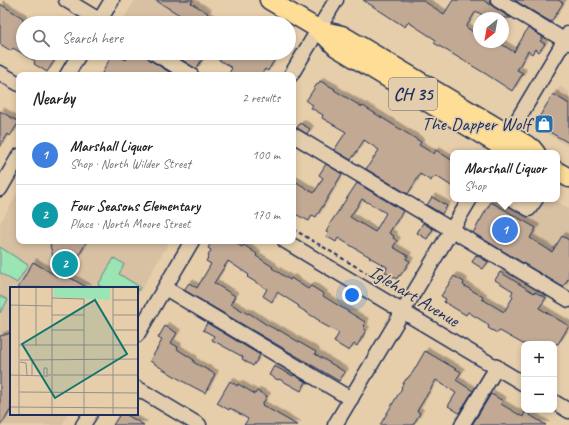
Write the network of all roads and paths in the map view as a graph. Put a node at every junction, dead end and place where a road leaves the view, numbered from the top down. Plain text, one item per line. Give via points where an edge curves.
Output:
1 (66, 0) edge
2 (112, 0) edge
3 (269, 0) edge
4 (336, 0) edge
5 (498, 0) edge
6 (91, 16) edge
7 (104, 16) edge
8 (318, 29) junction
9 (567, 39) edge
10 (76, 60) edge
11 (166, 60) edge
12 (69, 72) edge
13 (186, 72) edge
14 (293, 72) edge
15 (0, 73) edge
16 (16, 82) edge
17 (296, 137) edge
18 (506, 147) edge
19 (534, 150) edge
20 (16, 161) edge
21 (560, 173) edge
22 (569, 178) edge
23 (0, 189) edge
24 (468, 202) edge
25 (517, 202) edge
26 (534, 202) edge
27 (296, 231) edge
28 (452, 231) junction
29 (190, 244) edge
30 (290, 244) edge
31 (166, 288) junction
32 (398, 296) dead end
33 (569, 300) edge
34 (403, 312) junction
35 (138, 333) edge
36 (497, 367) junction
37 (521, 382) edge
38 (138, 389) edge
39 (351, 399) junction
40 (557, 404) edge
41 (569, 411) edge
42 (89, 415) edge
43 (83, 425) edge
44 (199, 425) edge
45 (335, 425) edge
46 (462, 425) edge

1 - 6 street
2 - 7 street
3 - 8 main road, CH 35
4 - 8 street
5 - 9 street
8 - 14 street
8 - 18 main road, CH 35 via 336,47
9 - 18 street
10 - 12 street
11 - 13 street
15 - 16 street
17 - 28 street
18 - 19 main road, CH 35
20 - 23 street
21 - 22 main road
24 - 28 street
25 - 26 street via 529,209
27 - 32 path via 397,292
28 - 33 street
28 - 34 street
29 - 31 street
30 - 34 street, Iglehart Avenue
31 - 35 street
31 - 39 street
34 - 36 street, Iglehart Avenue
34 - 39 street
36 - 37 street, Iglehart Avenue
36 - 46 street
38 - 44 street
39 - 45 street
40 - 41 street
42 - 43 street

